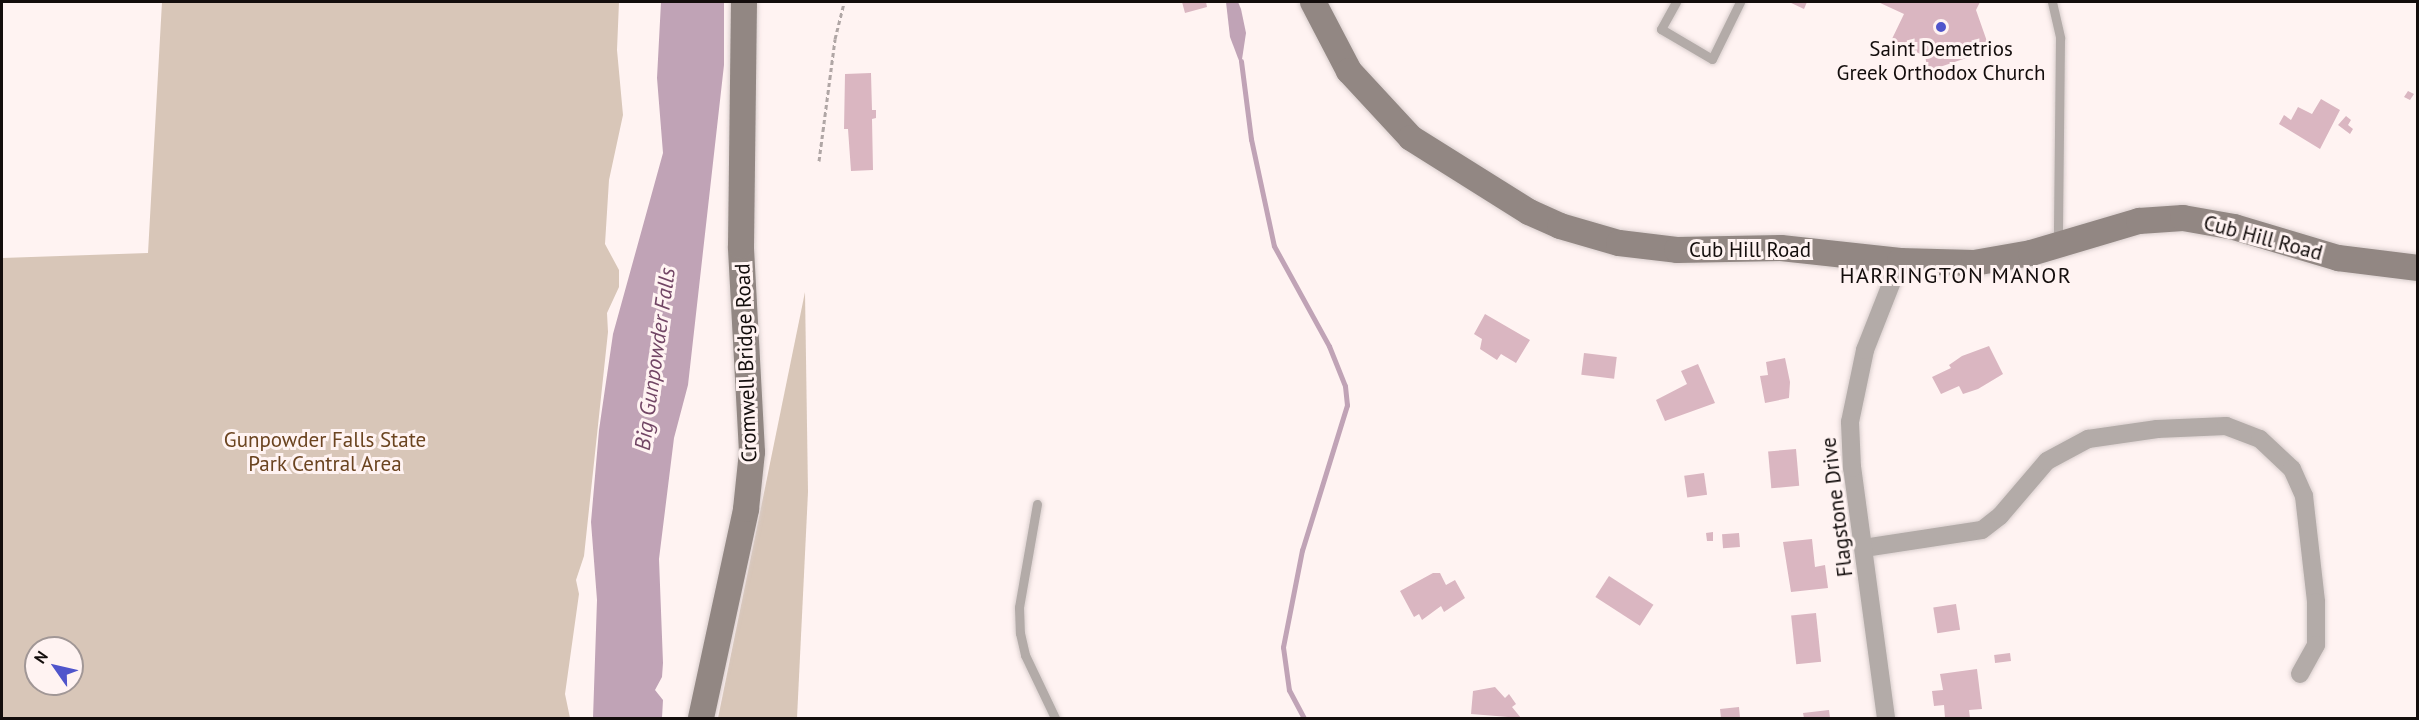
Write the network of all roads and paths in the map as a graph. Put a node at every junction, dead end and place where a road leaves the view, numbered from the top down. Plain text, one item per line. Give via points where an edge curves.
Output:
1 (744, 2) edge
2 (844, 2) edge
3 (1312, 2) edge
4 (1676, 2) edge
5 (1740, 2) edge
6 (2052, 2) edge
7 (819, 161) dead end
8 (2058, 246) junction
9 (1900, 261) junction
10 (2418, 268) edge
11 (1037, 504) dead end
12 (1864, 548) junction
13 (2300, 674) dead end
14 (700, 718) edge
15 (1054, 718) edge
16 (1886, 718) edge

1 - 14 street, Cromwell Bridge Road via 741,246 752,452 746,509
2 - 7 path via 835,39
3 - 9 street, Cub Hill Road via 1349,71 1388,117 1468,177 1560,226 1651,248 1780,248
4 - 5 lane via 1661,29 1712,59
6 - 8 lane via 2060,38
8 - 9 street, Cub Hill Road via 1974,263
8 - 10 street, Cub Hill Road via 2139,221 2183,218 2234,227 2338,258
9 - 12 street, Flagstone Drive via 1865,350 1854,393 1852,468
11 - 15 lane via 1019,607 1020,633 1024,655
12 - 13 street via 1982,530 2000,516 2047,461 2088,439 2157,429 2226,426 2260,439 2292,469 2304,496 2316,602 2316,645
12 - 16 street, Flagstone Drive

